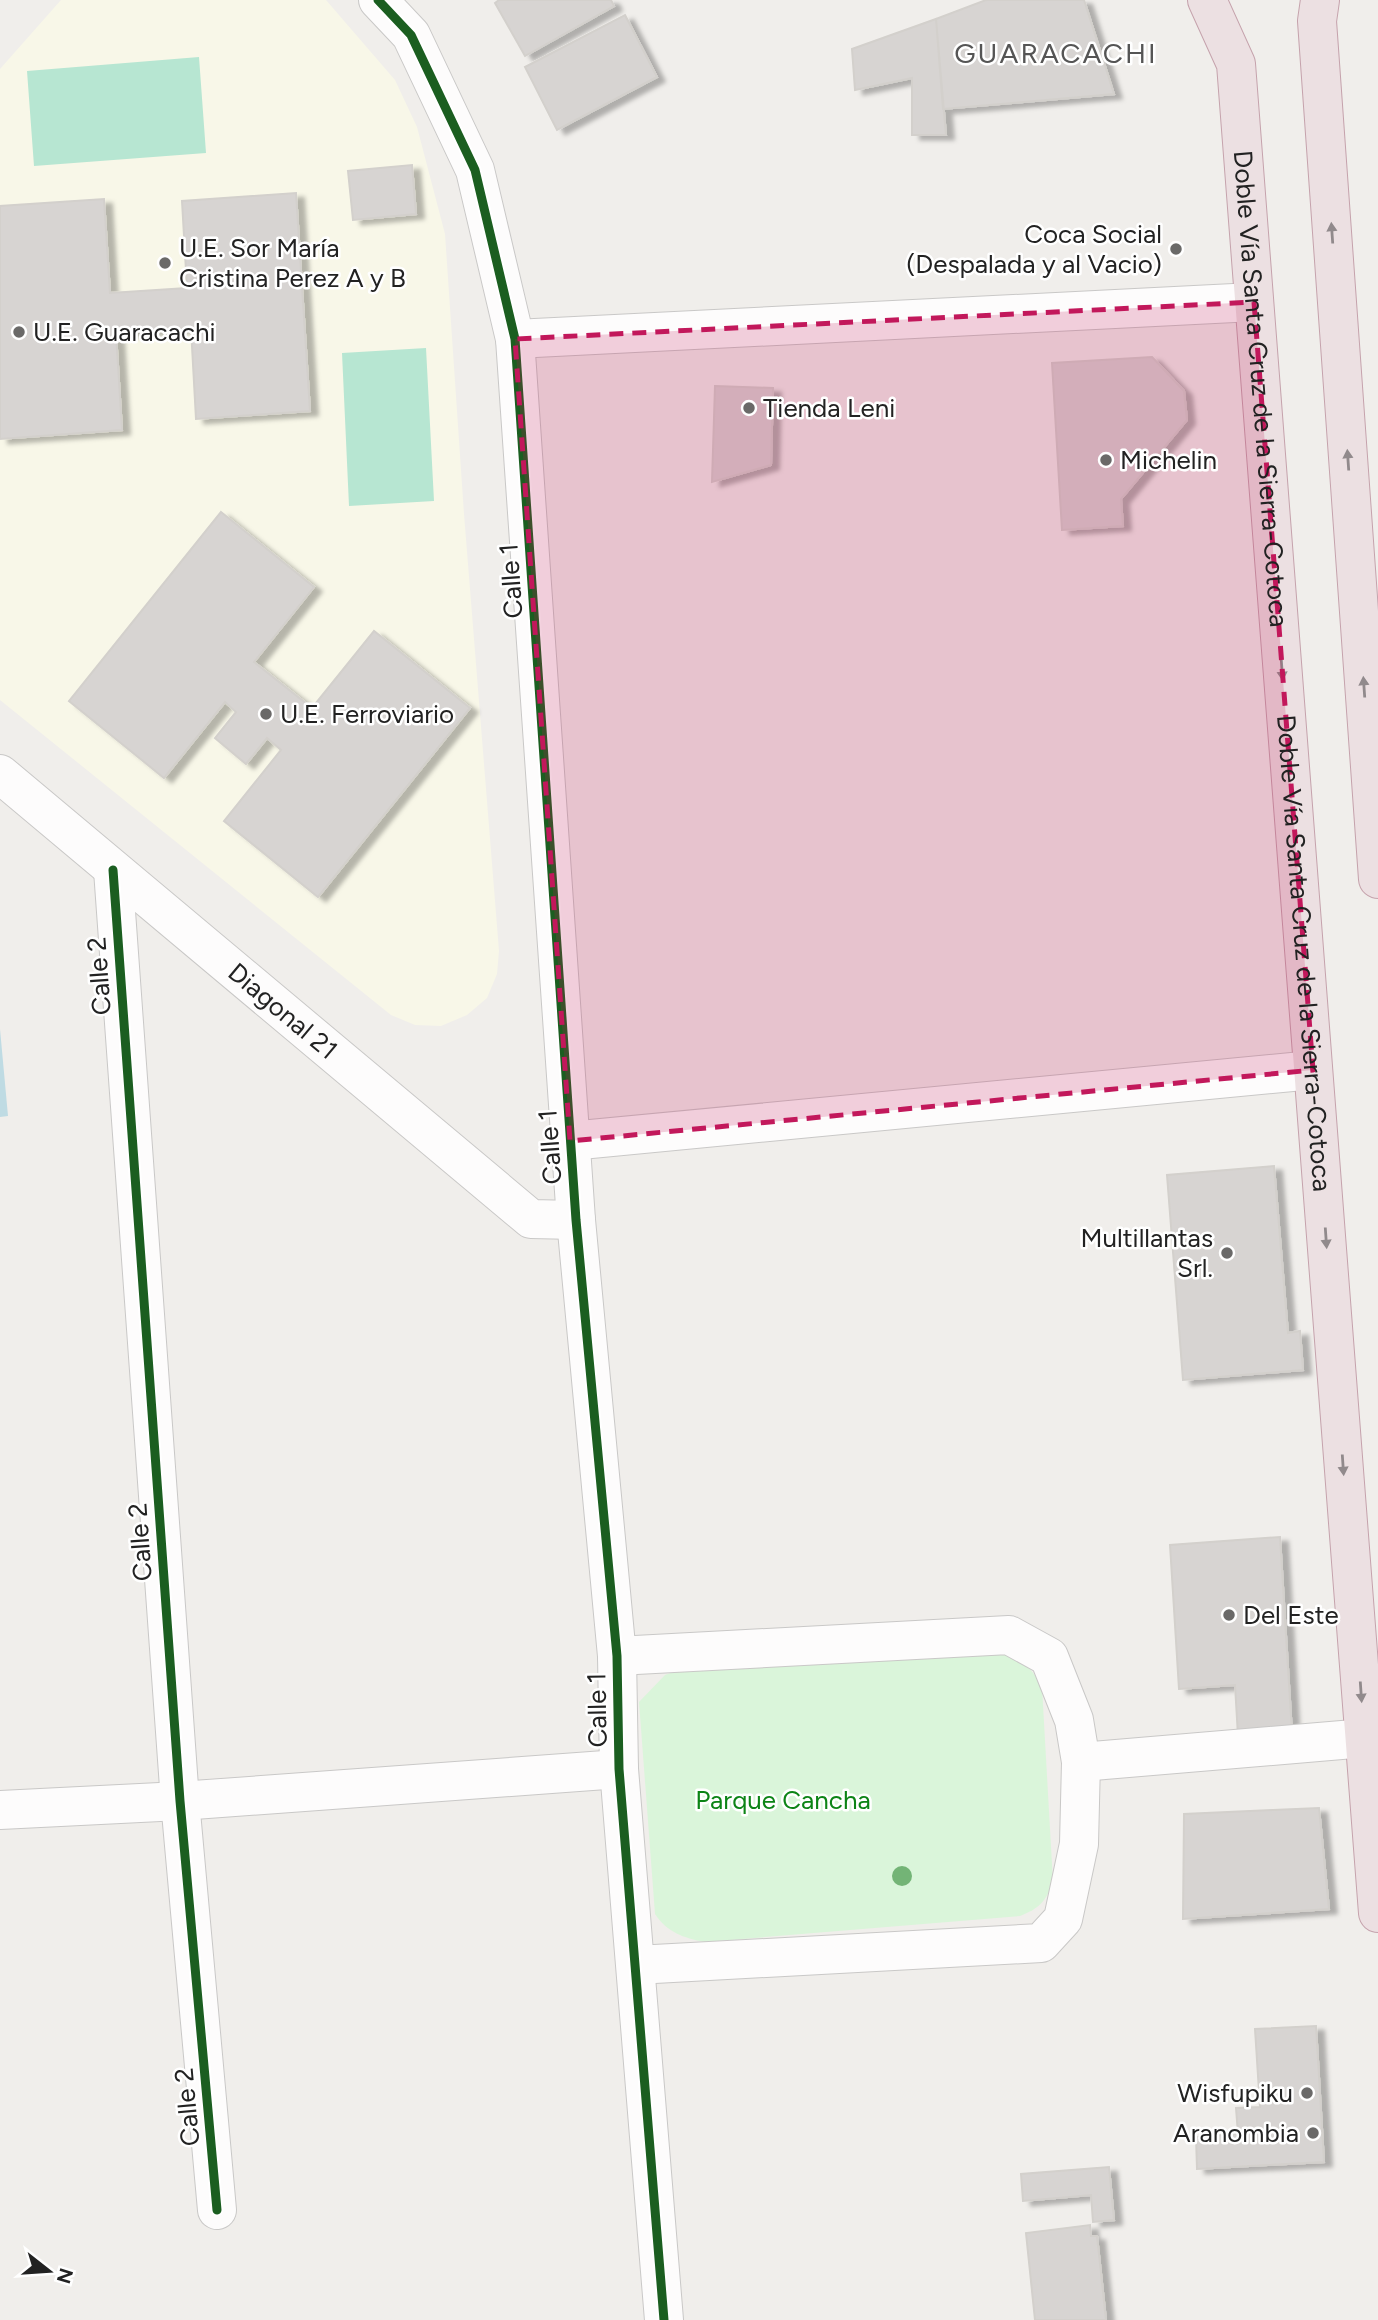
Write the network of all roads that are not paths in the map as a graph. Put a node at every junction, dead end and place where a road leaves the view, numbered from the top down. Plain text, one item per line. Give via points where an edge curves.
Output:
1 (378, 0) edge
2 (1208, 0) edge
3 (1234, 0) edge
4 (1316, 7) edge
5 (1236, 64) junction
6 (1254, 302) junction
7 (515, 339) junction
8 (0, 774) edge
9 (113, 870) junction
10 (1378, 879) edge
11 (1313, 1070) junction
12 (570, 1141) junction
13 (576, 1220) junction
14 (617, 1656) junction
15 (1371, 1738) edge
16 (1081, 1762) junction
17 (619, 1769) junction
18 (180, 1801) junction
19 (0, 1810) edge
20 (1378, 1913) edge
21 (636, 1965) junction
22 (217, 2210) dead end
23 (664, 2320) edge

1 - 7 street, Calle 1 via 411,36 475,170
2 - 5 highway, Doble Vía Santa Cruz de la Sierra-Cotoca
3 - 5 highway
10 -> 4 highway
5 - 6 highway, Doble Vía Santa Cruz de la Sierra-Cotoca
6 - 7 street
6 -> 11 highway, Doble Vía Santa Cruz de la Sierra-Cotoca
7 - 12 street, Calle 1
8 - 9 street, Diagonal 21
9 - 13 street, Diagonal 21 via 531,1219
9 - 18 street, Calle 2
11 - 12 street
11 -> 15 highway, Doble Vía Santa Cruz de la Sierra-Cotoca
12 - 13 street, Calle 1
13 - 14 street, Calle 1
14 - 16 street via 1009,1635 1049,1657 1074,1720
14 - 17 street, Calle 1
15 - 16 street
15 - 20 highway, Doble Vía Santa Cruz de la Sierra-Cotoca
16 - 21 street via 1079,1844 1063,1919 1041,1943
17 - 18 street
17 - 21 street, Calle 1
18 - 19 street
18 - 22 street, Calle 2
21 - 23 street, Calle 1

